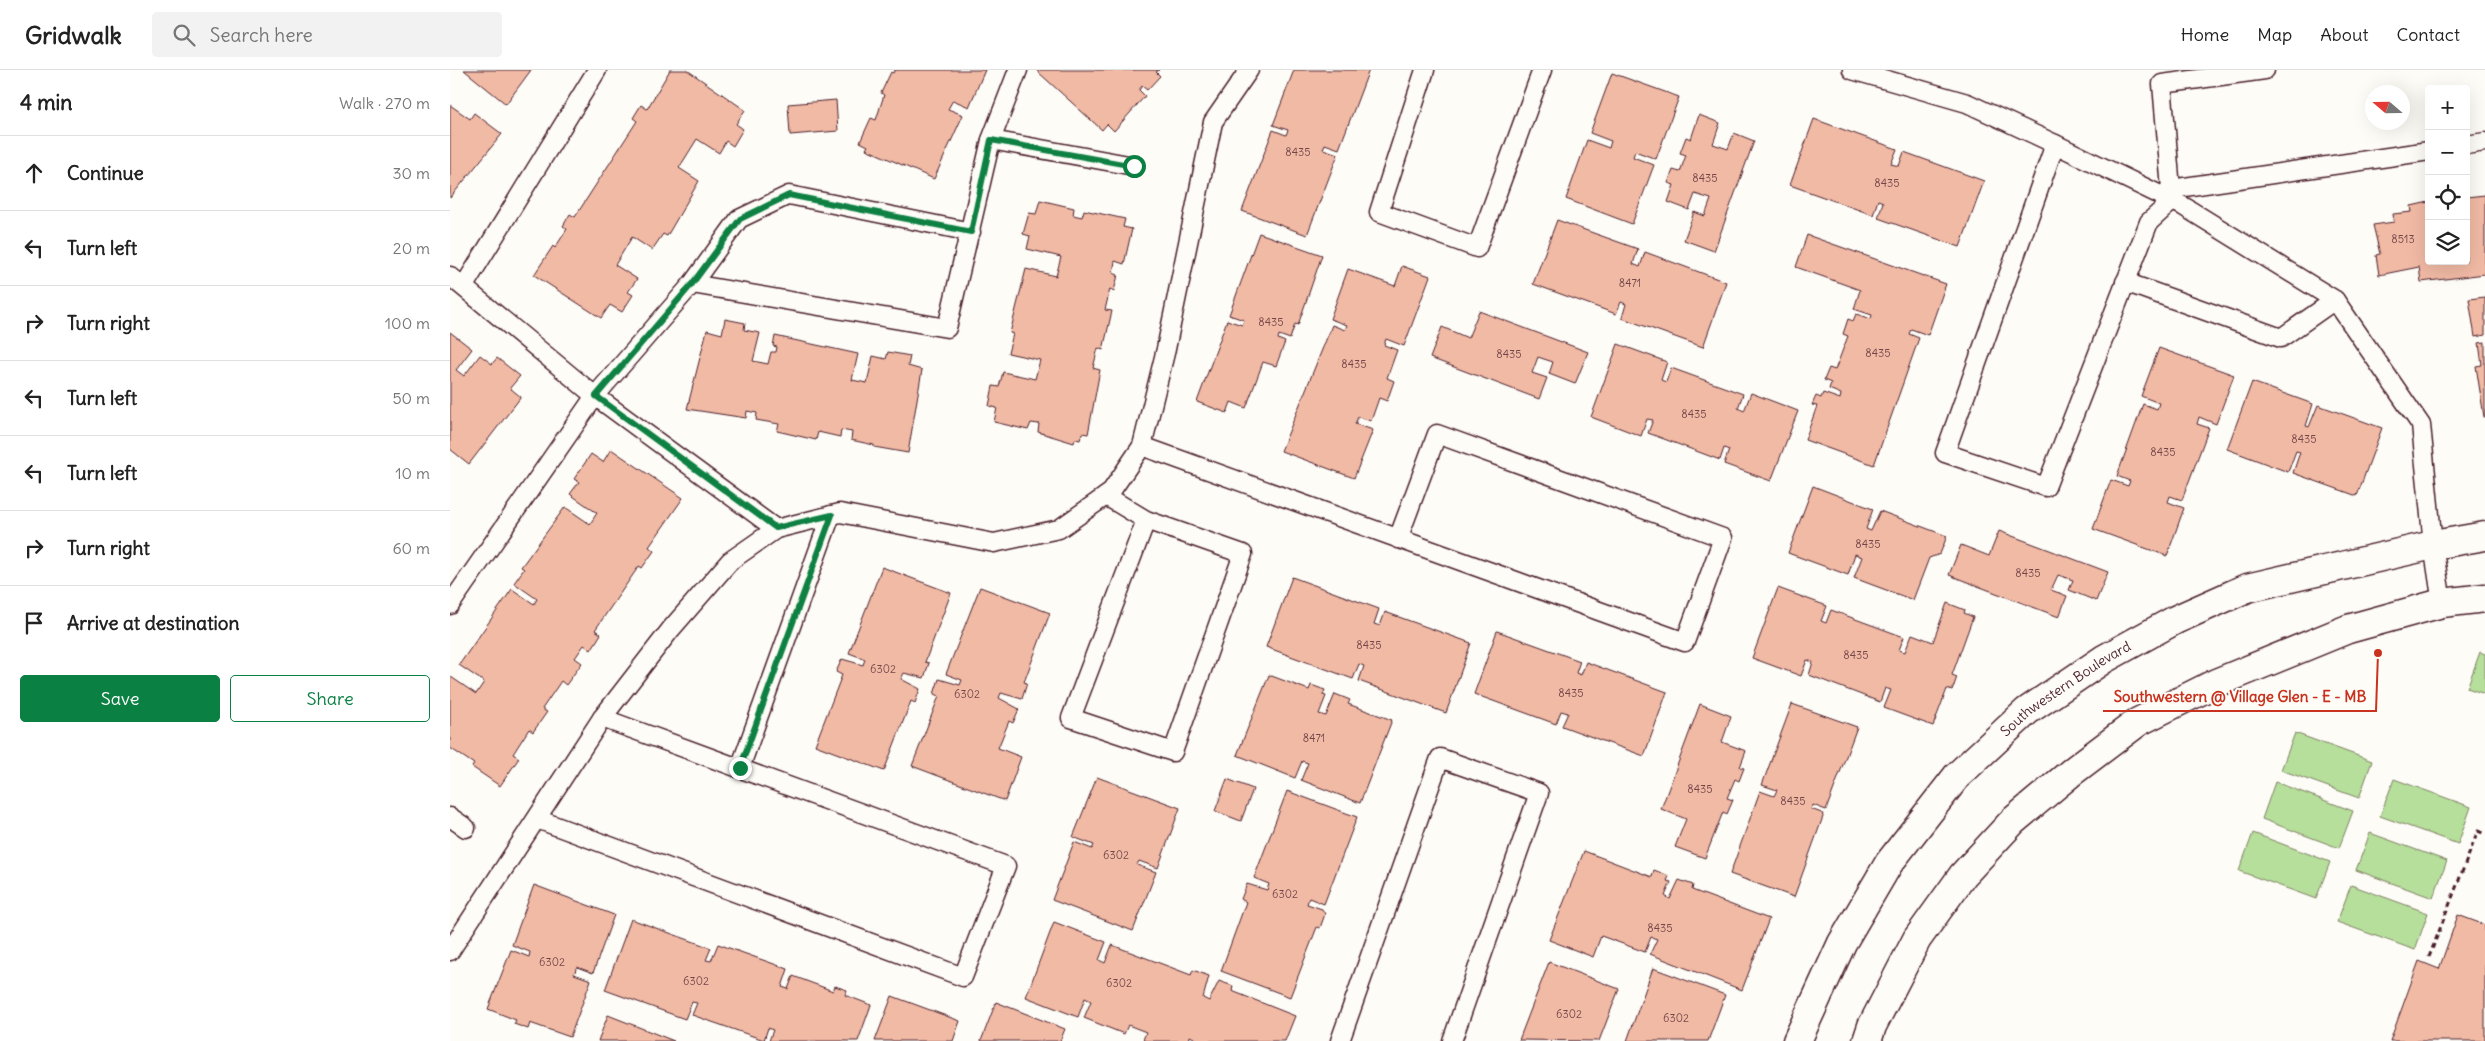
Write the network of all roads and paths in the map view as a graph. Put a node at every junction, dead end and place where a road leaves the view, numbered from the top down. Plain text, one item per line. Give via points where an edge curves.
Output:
1 (597, 70) edge
2 (1018, 70) edge
3 (1249, 70) edge
4 (1425, 70) edge
5 (1542, 70) edge
6 (1852, 70) edge
7 (2265, 70) edge
8 (991, 140) junction
9 (2485, 142) edge
10 (2055, 144) junction
11 (2470, 144) edge
12 (2425, 152) edge
13 (1134, 166) dead end
14 (2172, 195) junction
15 (971, 232) junction
16 (457, 281) edge
17 (2125, 282) junction
18 (692, 284) junction
19 (2334, 300) junction
20 (596, 396) junction
21 (1142, 446) junction
22 (1106, 496) junction
23 (832, 515) junction
24 (1146, 520) junction
25 (776, 528) junction
26 (2485, 536) edge
27 (1398, 539) junction
28 (2433, 545) junction
29 (2485, 598) edge
30 (2442, 603) junction
31 (450, 605) edge
32 (602, 718) junction
33 (740, 768) junction
34 (450, 817) edge
35 (537, 819) junction
36 (466, 828) dead end
37 (2485, 834) edge
38 (450, 952) edge
39 (2429, 957) dead end
40 (1340, 1041) edge
41 (1452, 1041) edge
42 (1797, 1041) edge
43 (1867, 1041) edge

1 - 16 lane
2 - 8 lane
3 - 21 lane via 1214,122
4 - 5 lane via 1379,212 1477,248
6 - 10 lane via 1967,102
7 - 14 lane via 2162,84
8 - 13 lane
8 - 15 lane
9 - 11 lane
10 - 14 lane
10 - 17 lane via 1945,453 2046,486
12 - 14 lane
14 - 17 lane via 2149,222
14 - 19 lane
15 - 18 lane via 789,195 740,219
15 - 18 lane via 947,328
16 - 20 lane
17 - 19 lane via 2281,338
18 - 20 lane
19 - 28 lane via 2421,425
20 - 25 lane
20 - 31 lane
21 - 22 lane
21 - 27 lane
22 - 23 lane via 1058,529 994,543 840,513
22 - 24 lane
23 - 25 lane
23 - 33 lane
24 - 24 lane via 1071,718 1173,752 1243,554
25 - 32 lane via 730,561 671,629
26 - 28 street, Southwestern Boulevard
27 - 27 lane via 1685,642 1723,538 1437,434
28 - 30 lane
28 - 42 street, Southwestern Boulevard via 2247,588 2175,620 2104,659 2027,711 1957,776 1889,863 1842,943
29 - 30 street
30 - 43 street via 2348,629 2216,683 2138,722 2073,771 2013,821 1964,875 1917,939
32 - 33 lane
32 - 35 lane
33 - 35 lane via 1006,866 963,977
34 - 36 lane
35 - 38 lane
37 - 39 path via 2478,831
40 - 41 lane via 1440,758 1539,793

